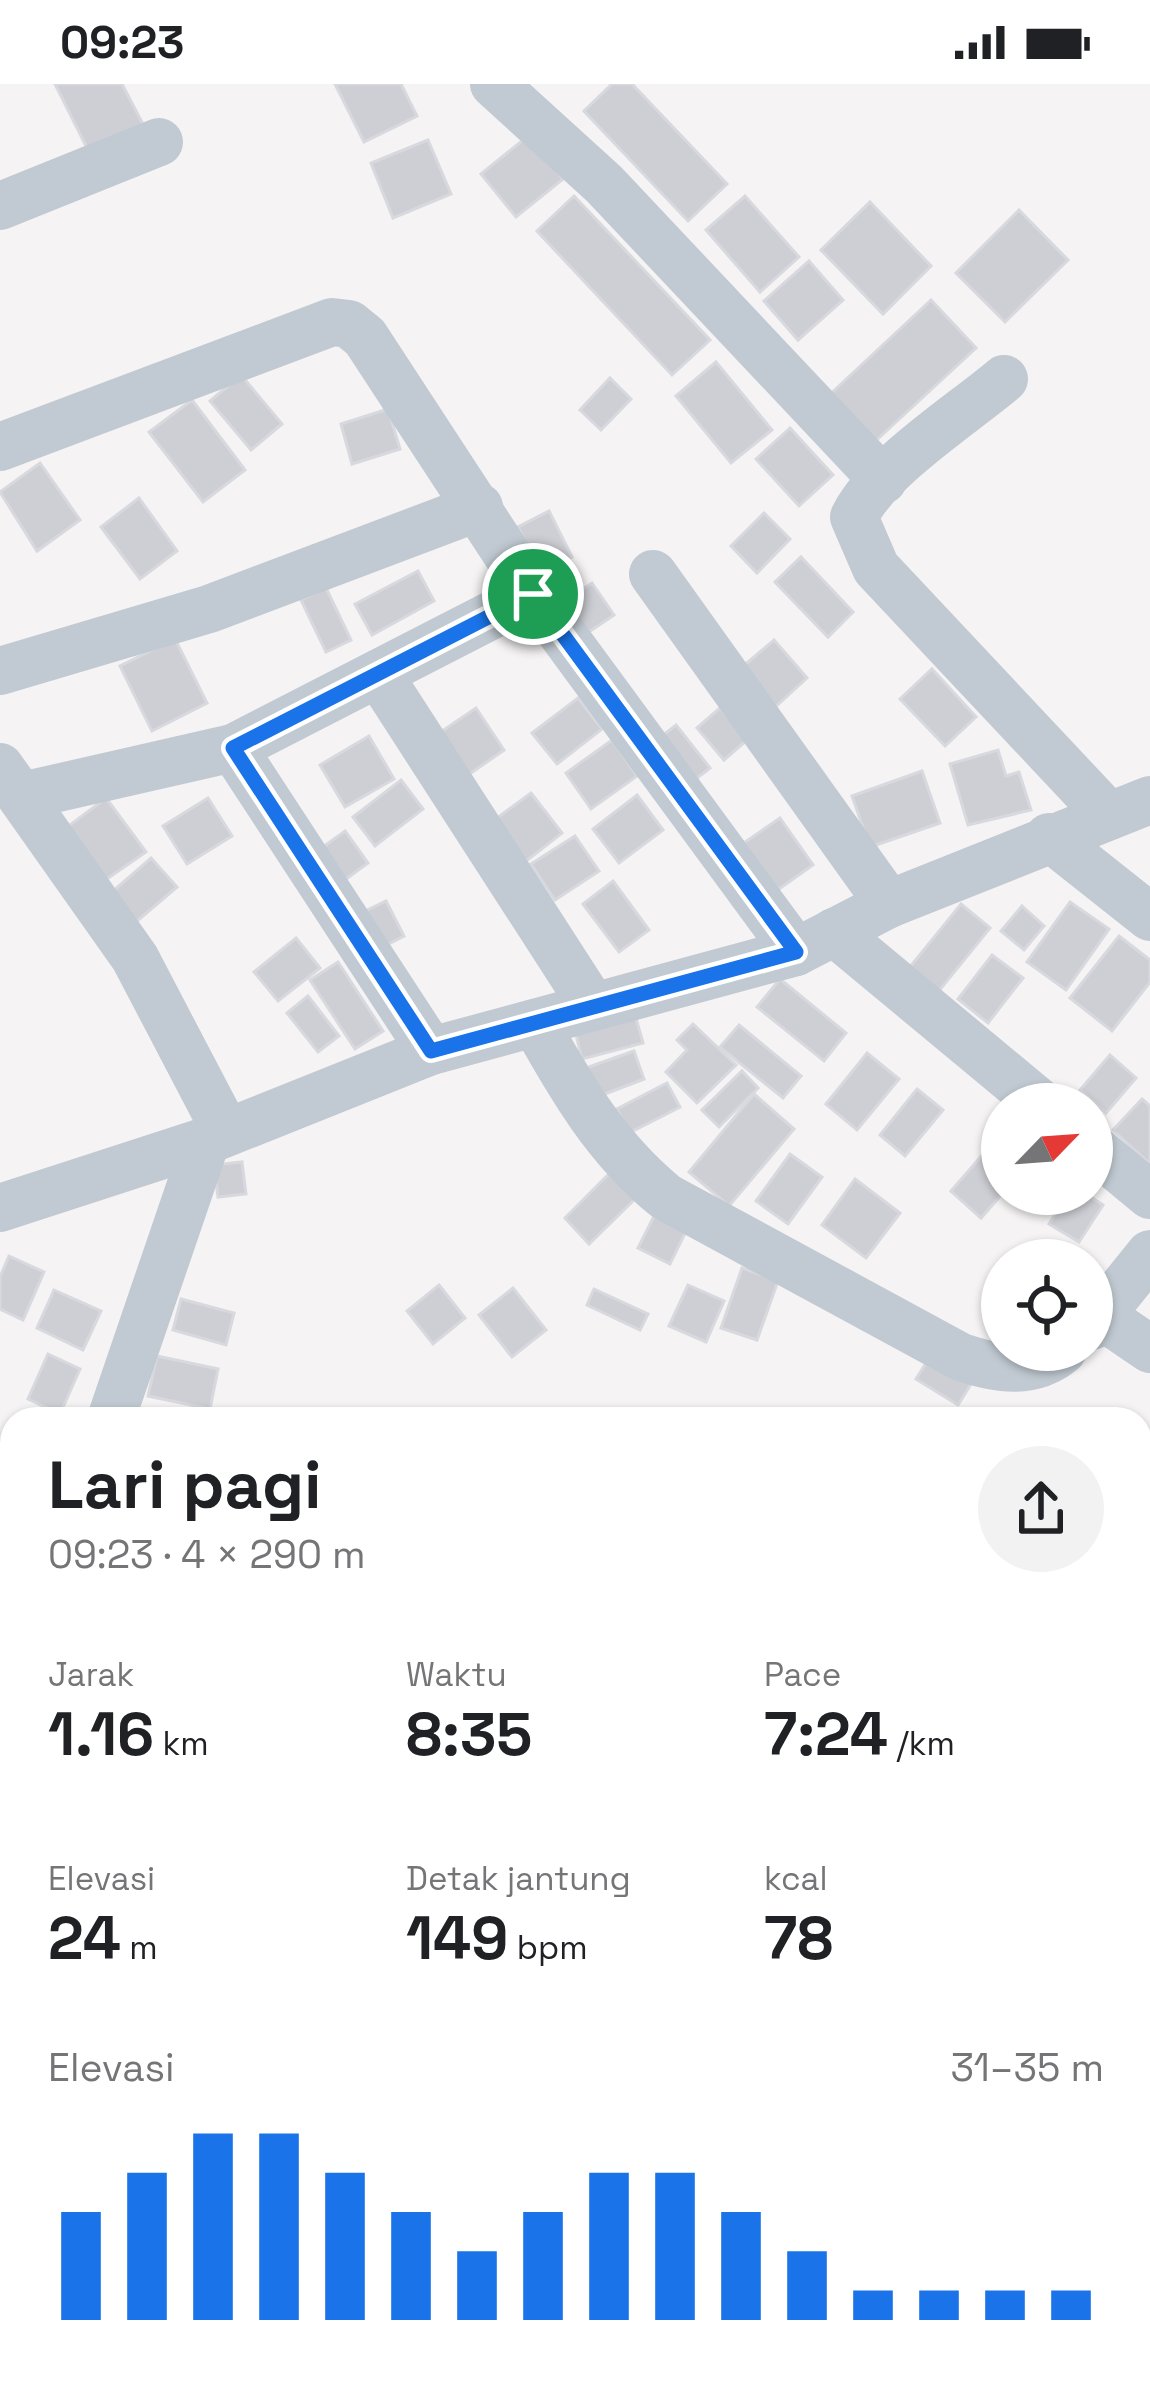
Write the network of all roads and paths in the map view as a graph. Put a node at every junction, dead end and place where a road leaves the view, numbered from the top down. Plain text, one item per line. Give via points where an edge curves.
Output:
1 (494, 84) edge
2 (159, 142) dead end
3 (0, 206) edge
4 (1004, 379) dead end
5 (0, 447) edge
6 (883, 480) junction
7 (479, 507) junction
8 (653, 574) dead end
9 (533, 594) junction
10 (0, 670) edge
11 (379, 675) junction
12 (233, 748) junction
13 (11, 782) edge
14 (1130, 808) edge
15 (1049, 837) junction
16 (889, 904) junction
17 (1150, 917) edge
18 (815, 942) junction
19 (592, 1005) junction
20 (535, 1023) junction
21 (431, 1051) junction
22 (1012, 1083) edge
23 (215, 1136) junction
24 (1113, 1164) edge
25 (1150, 1195) edge
26 (0, 1208) edge
27 (1150, 1254) edge
28 (1113, 1301) edge
29 (1113, 1329) edge
30 (1150, 1349) edge
31 (981, 1364) edge
32 (115, 1407) edge

1 - 6 street via 604,184
2 - 3 street
4 - 6 street
5 - 7 street via 332,322 349,324
6 - 14 street via 854,517 876,568
7 - 9 street
7 - 10 street via 209,609
8 - 16 street
9 - 11 street
9 - 18 street
11 - 12 street
11 - 19 street
12 - 13 street
12 - 21 street
13 - 23 street via 135,958
14 - 15 street
15 - 16 street
15 - 17 street
16 - 18 street
18 - 19 street
18 - 22 street
19 - 20 street
20 - 21 street
20 - 31 street via 580,1103 630,1167 666,1197
21 - 23 street
23 - 26 street
23 - 32 street
24 - 25 street
27 - 28 street
29 - 30 street

